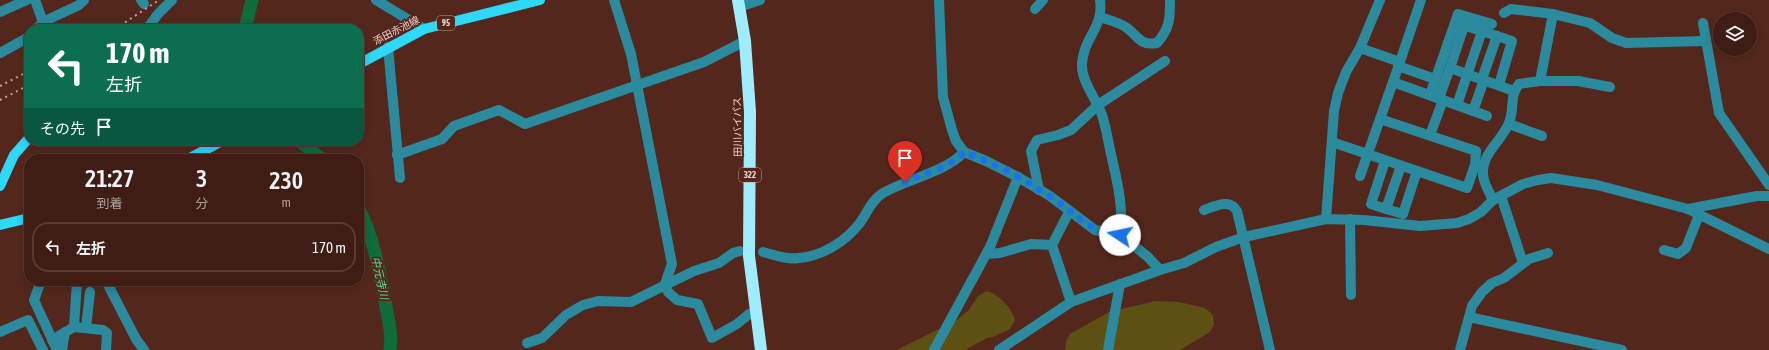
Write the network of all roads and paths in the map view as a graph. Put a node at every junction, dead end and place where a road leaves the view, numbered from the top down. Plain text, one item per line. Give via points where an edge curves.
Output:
1 (27, 0) edge
2 (35, 0) edge
3 (84, 0) edge
4 (172, 0) edge
5 (376, 0) edge
6 (540, 0) edge
7 (614, 0) edge
8 (760, 0) edge
9 (939, 0) edge
10 (1043, 0) edge
11 (1100, 0) edge
12 (1170, 0) edge
13 (1380, 0) edge
14 (1421, 0) edge
15 (738, 4) edge
16 (1035, 9) dead end
17 (0, 12) edge
18 (1504, 13) dead end
19 (1553, 14) junction
20 (1100, 17) junction
21 (1703, 23) dead end
22 (39, 24) edge
23 (43, 24) edge
24 (151, 24) edge
25 (1492, 24) dead end
26 (424, 28) junction
27 (1482, 31) junction
28 (1497, 36) junction
29 (24, 40) edge
30 (745, 41) junction
31 (1705, 41) junction
32 (388, 47) junction
33 (1360, 48) junction
34 (0, 53) edge
35 (364, 61) edge
36 (1165, 61) dead end
37 (1399, 64) junction
38 (1450, 68) junction
39 (1467, 74) junction
40 (1435, 79) junction
41 (1483, 80) junction
42 (1540, 81) junction
43 (1393, 82) junction
44 (1499, 85) junction
45 (637, 86) junction
46 (1610, 87) dead end
47 (1514, 91) junction
48 (1437, 98) junction
49 (1098, 105) junction
50 (1457, 105) junction
51 (1473, 111) junction
52 (1487, 116) dead end
53 (1380, 119) junction
54 (1508, 124) junction
55 (1430, 135) junction
56 (1542, 136) dead end
57 (1332, 142) junction
58 (24, 144) edge
59 (213, 146) edge
60 (964, 152) junction
61 (197, 154) edge
62 (397, 155) junction
63 (1368, 155) junction
64 (1385, 161) junction
65 (1401, 166) junction
66 (1417, 172) junction
67 (1360, 176) dead end
68 (1018, 177) junction
69 (400, 178) dead end
70 (1769, 185) edge
71 (0, 186) edge
72 (1039, 190) junction
73 (1769, 196) edge
74 (1498, 198) junction
75 (1386, 209) junction
76 (1688, 209) junction
77 (1204, 210) dead end
78 (1069, 212) junction
79 (1699, 215) junction
80 (24, 219) edge
81 (1326, 219) junction
82 (1350, 219) junction
83 (0, 224) edge
84 (1120, 235) junction
85 (1244, 237) junction
86 (1052, 244) junction
87 (1769, 249) edge
88 (1664, 250) dead end
89 (740, 251) dead end
90 (764, 252) dead end
91 (1548, 253) dead end
92 (986, 254) junction
93 (1523, 263) junction
94 (1160, 270) junction
95 (665, 284) junction
96 (1120, 284) junction
97 (39, 286) edge
98 (76, 286) edge
99 (109, 286) edge
100 (90, 292) dead end
101 (1351, 295) dead end
102 (1072, 302) junction
103 (757, 312) junction
104 (1469, 317) junction
105 (86, 328) junction
106 (69, 329) junction
107 (0, 332) edge
108 (52, 339) junction
109 (527, 342) dead end
110 (41, 347) edge
111 (57, 350) edge
112 (62, 350) edge
113 (106, 350) edge
114 (143, 350) edge
115 (761, 350) edge
116 (934, 350) edge
117 (999, 350) edge
118 (1108, 350) edge
119 (1270, 350) edge
120 (1460, 350) edge
121 (1622, 350) edge

1 - 17 street
2 - 22 street
3 - 23 street
4 - 24 street
5 - 26 street
6 - 26 main road, 添田赤池線 / 95
7 - 45 street via 631,54
8 - 15 street
9 - 60 street via 943,97 956,141
10 - 16 street
11 - 20 street
12 - 20 street via 1169,24 1164,36 1157,43 1142,42 1127,27
13 - 33 street
14 - 37 street
15 - 30 highway, 田川バイパス / 322
18 - 19 street via 1511,9
19 - 31 street via 1590,23 1612,38 1626,42
19 - 42 street
20 - 49 street via 1098,26 1087,44 1082,64 1086,82
21 - 31 street
25 - 40 street via 1458,14
26 - 32 main road, 添田赤池線 / 95
27 - 28 street
27 - 38 street via 1462,25
27 - 39 street
28 - 41 street
28 - 44 street via 1512,41
29 - 34 street
30 - 45 street via 704,62
30 - 103 highway, 田川バイパス / 322 via 750,112 749,256
31 - 70 street via 1719,114
32 - 35 main road, 添田赤池線 / 95
32 - 62 street
33 - 37 street
33 - 57 street via 1346,72 1338,93
36 - 49 street
37 - 40 street
37 - 43 street
38 - 39 street
38 - 48 street
39 - 41 street
39 - 50 street
40 - 48 street
41 - 44 street
41 - 51 street
42 - 46 street via 1578,81
42 - 47 street via 1519,84
43 - 48 street
43 - 53 street
44 - 47 street
45 - 62 street via 525,124 499,110 454,126 442,139
45 - 95 street via 672,264
47 - 54 street
48 - 50 street
48 - 55 street
49 - 72 street via 1071,130 1037,140 1033,145
49 - 84 street via 1120,195
50 - 51 street
51 - 52 street
53 - 55 street
53 - 63 street
54 - 56 street
54 - 74 street via 1486,157 1483,169 1484,180
55 - 66 street via 1476,151 1475,165 1467,188
57 - 63 street
57 - 81 street
58 - 71 main road via 14,155
59 - 61 main road
60 - 68 street
60 - 90 street via 942,168 882,194 874,200 859,224 844,240 833,247 799,258 787,258
62 - 69 street
63 - 64 street
63 - 67 street
64 - 65 street
64 - 75 street via 1371,204
65 - 66 street
65 - 75 street
66 - 75 street via 1403,214
68 - 72 street
68 - 92 street
72 - 78 street
73 - 76 street
74 - 76 street via 1523,184 1551,178 1597,185
74 - 82 street via 1481,212 1457,223 1420,226
74 - 93 street
76 - 79 street
77 - 85 street via 1229,203 1234,205
78 - 84 street via 1095,230
78 - 86 street
79 - 87 street
79 - 88 street via 1686,248 1678,254
80 - 83 main road
81 - 82 street
81 - 85 street
82 - 101 street
84 - 94 street
85 - 94 street via 1184,263
85 - 119 street
86 - 92 street via 1031,244 1000,253
86 - 102 street
89 - 95 street via 719,263
91 - 93 street
92 - 116 street
93 - 104 street via 1482,292 1472,306
94 - 96 street
95 - 103 street via 668,292 677,300 698,304 712,338 749,314
95 - 109 street via 631,302 598,301 583,305 566,315 542,338
96 - 102 street
96 - 118 street
97 - 108 street via 34,300
98 - 106 street
99 - 114 street
100 - 105 street
102 - 117 street
103 - 115 highway, 田川バイパス / 322
104 - 120 street
104 - 121 street
105 - 106 street
105 - 113 street via 103,330 106,333
106 - 108 street
106 - 112 street
107 - 110 street via 28,320
108 - 110 street
108 - 111 street

